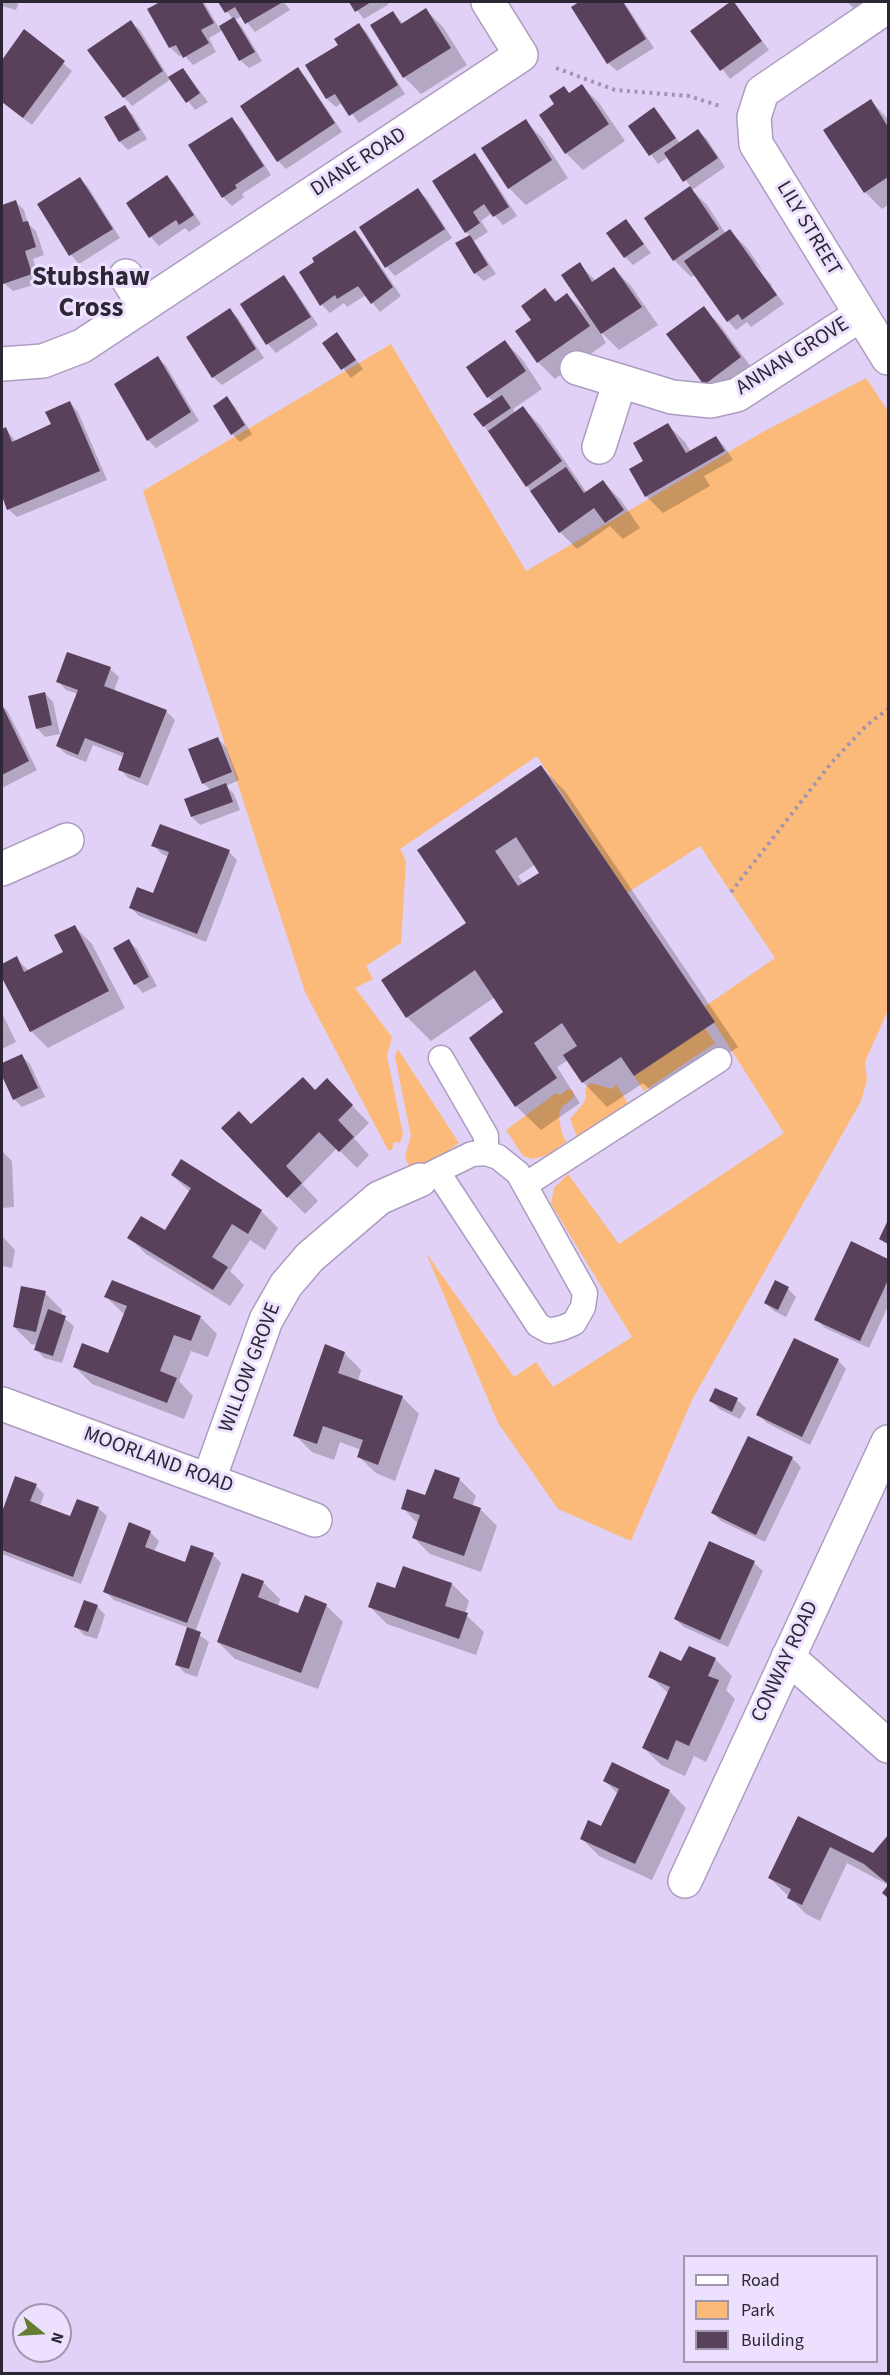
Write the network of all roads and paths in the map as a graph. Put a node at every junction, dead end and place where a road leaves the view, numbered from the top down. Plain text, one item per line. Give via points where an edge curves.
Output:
1 (488, 2) edge
2 (888, 6) edge
3 (521, 56) junction
4 (758, 104) junction
5 (126, 276) dead end
6 (144, 305) junction
7 (860, 315) junction
8 (888, 358) edge
9 (2, 364) edge
10 (577, 368) dead end
11 (620, 381) junction
12 (599, 447) dead end
13 (888, 709) edge
14 (67, 840) dead end
15 (2, 869) edge
16 (731, 892) dead end
17 (441, 1058) dead end
18 (719, 1060) dead end
19 (486, 1153) junction
20 (428, 1175) junction
21 (525, 1185) junction
22 (2, 1404) edge
23 (888, 1442) edge
24 (209, 1479) junction
25 (315, 1520) dead end
26 (788, 1657) junction
27 (888, 1746) edge
28 (685, 1881) dead end

1 - 3 street
2 - 4 street
3 - 4 path via 615,90
3 - 6 street, DIANE ROAD
4 - 7 street, LILY STREET via 756,144
5 - 6 street
6 - 9 street, DIANE ROAD via 82,346 43,361
7 - 8 street, LILY STREET
7 - 11 street, ANNAN GROVE via 738,394 711,401 672,397
10 - 11 street, ANNAN GROVE
11 - 12 street
13 - 16 path via 832,762
14 - 15 street
17 - 19 lane via 486,1136
18 - 21 lane
19 - 20 lane via 472,1154
19 - 21 lane via 498,1156 518,1173
20 - 21 lane via 538,1325 549,1331 574,1323 585,1293
20 - 24 street, WILLOW GROVE via 379,1198 310,1257 286,1285 266,1320
22 - 24 street, MOORLAND ROAD
23 - 26 street, CONWAY ROAD
24 - 25 street, MOORLAND ROAD
26 - 27 street
26 - 28 street, CONWAY ROAD

